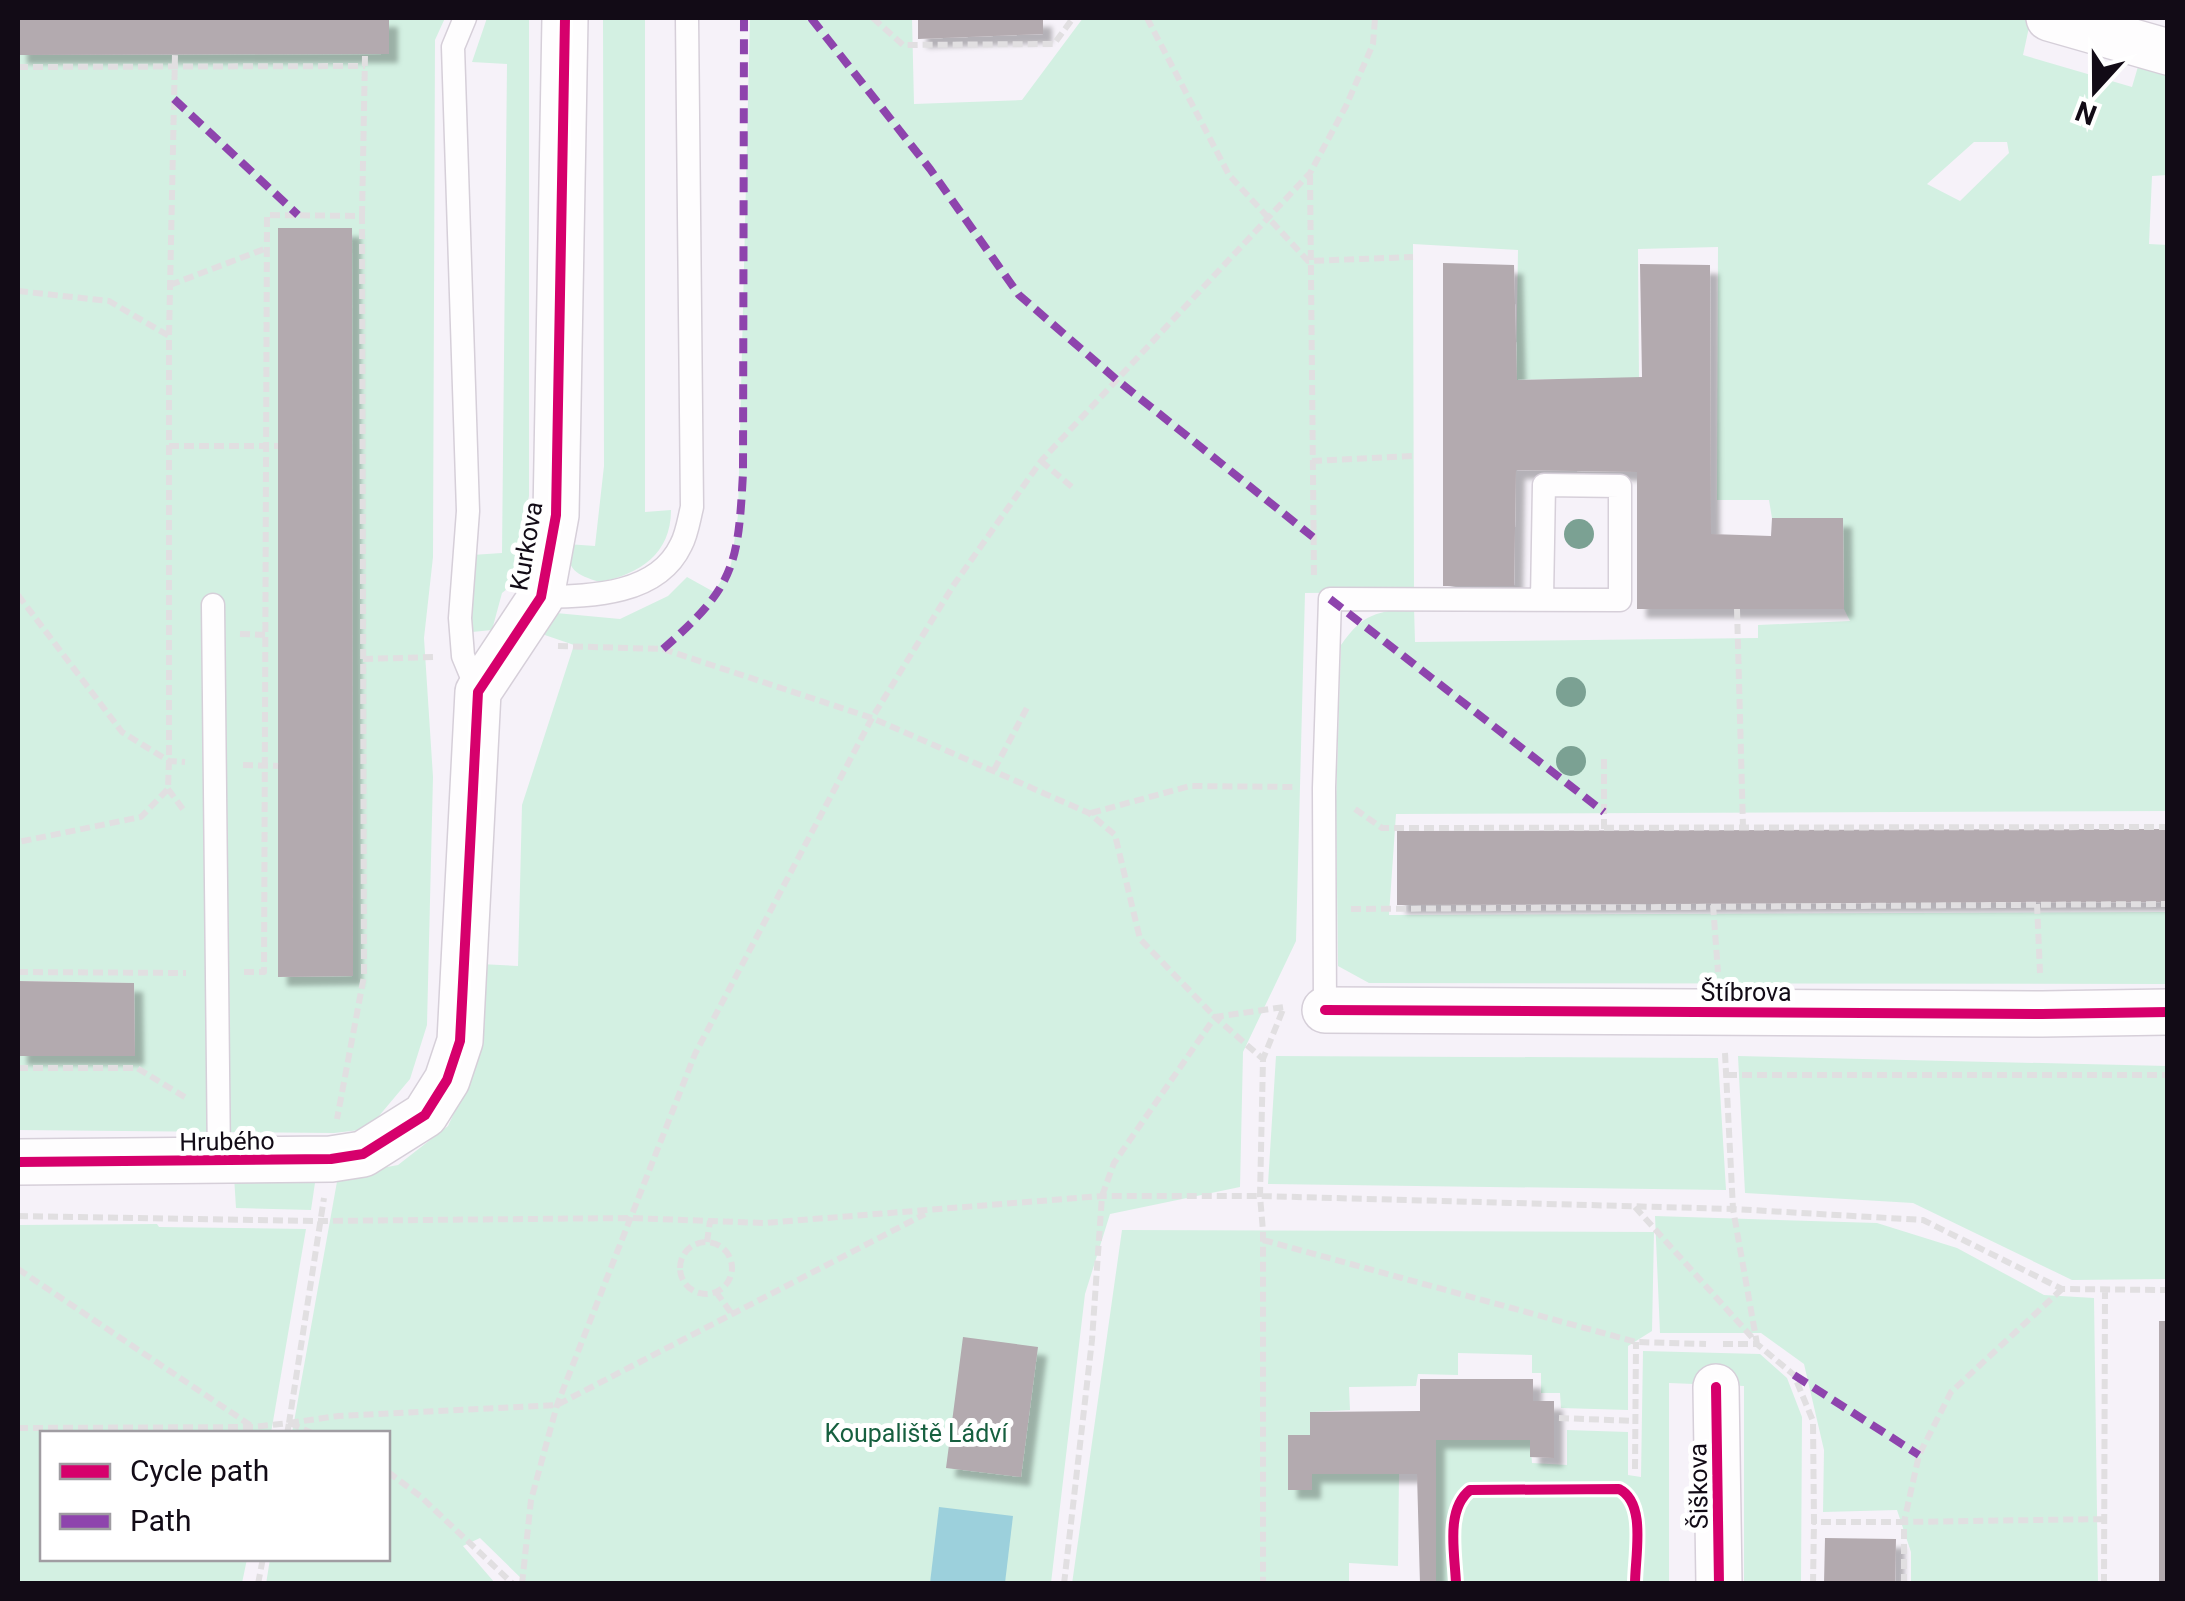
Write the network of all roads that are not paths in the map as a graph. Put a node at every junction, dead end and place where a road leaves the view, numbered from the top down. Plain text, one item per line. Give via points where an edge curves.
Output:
1 (465, 18) edge
2 (565, 18) edge
3 (687, 18) edge
4 (2049, 18) edge
5 (2168, 52) edge
6 (541, 597) junction
7 (1542, 599) junction
8 (214, 605) dead end
9 (478, 692) junction
10 (1325, 1010) joint
11 (2168, 1012) edge
12 (18, 1162) edge
13 (219, 1162) junction
14 (1716, 1387) dead end
15 (1719, 1584) edge

1 - 9 lane via 454,47 468,511 460,618 463,656
2 - 6 street, Kurkova via 556,516
3 - 6 lane, Kurkova via 692,507 682,545 650,578 601,596
4 - 5 street
6 - 9 street, Kurkova
7 - 7 lane via 1544,484 1620,486 1620,600
7 - 10 lane via 1330,599
8 - 13 lane
9 - 13 street, Hrubého via 460,1041 448,1080 425,1115 363,1154
10 - 11 street, Štíbrova
12 - 13 street, Hrubého
14 - 15 street, Šiškova

